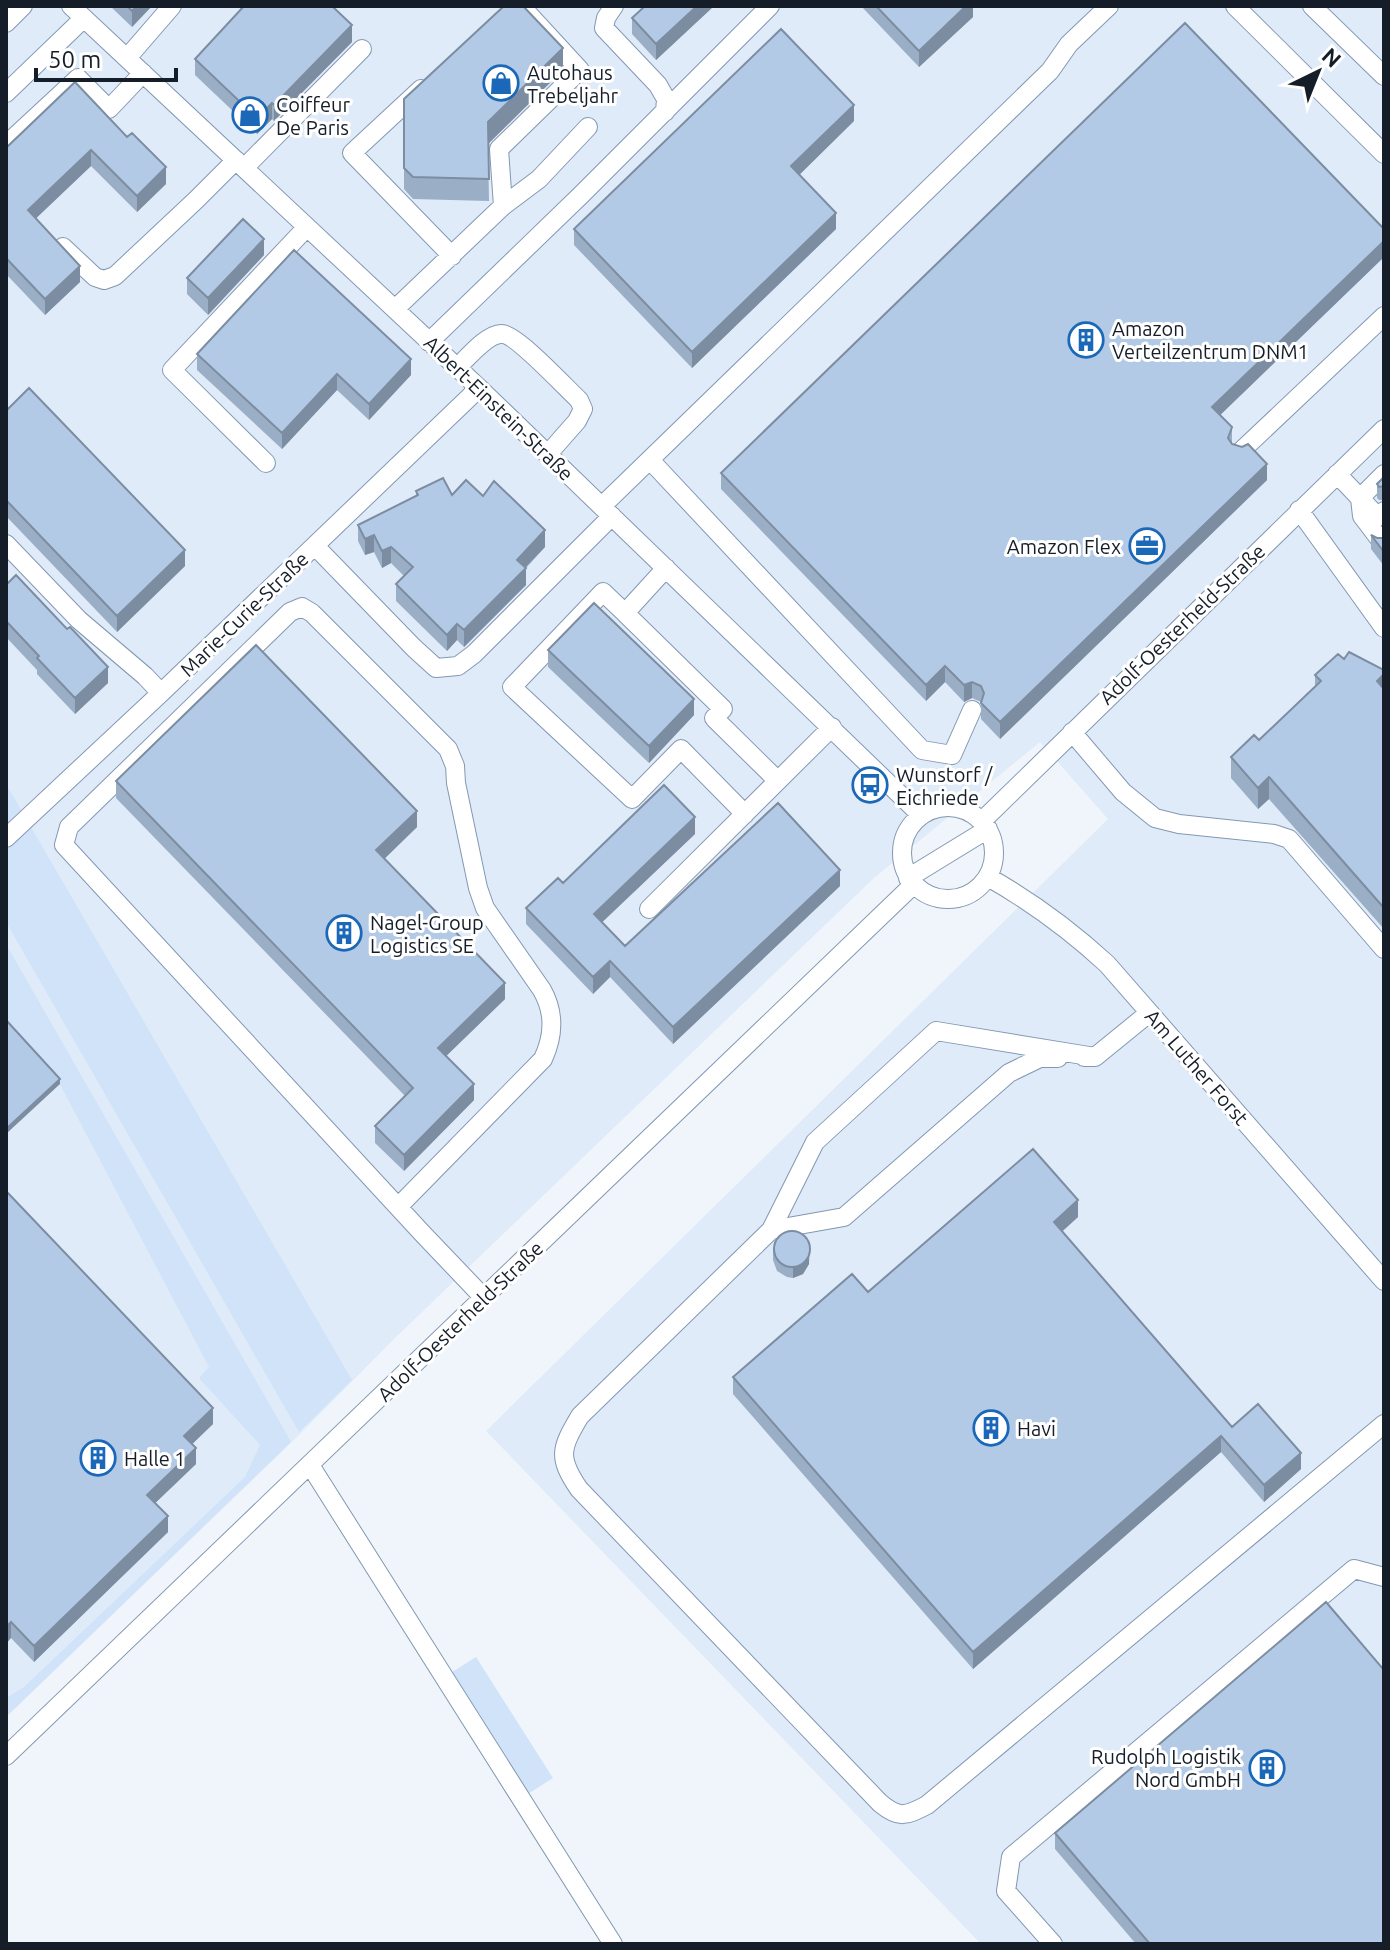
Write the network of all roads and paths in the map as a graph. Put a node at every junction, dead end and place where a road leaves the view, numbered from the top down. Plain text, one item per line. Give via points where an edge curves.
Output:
1 (23, 6) edge
2 (172, 6) edge
3 (521, 6) edge
4 (614, 6) edge
5 (770, 6) edge
6 (1109, 6) edge
7 (1235, 6) edge
8 (1312, 6) edge
9 (78, 12) edge
10 (6, 23) edge
11 (362, 49) dead end
12 (127, 58) junction
13 (143, 73) junction
14 (1384, 76) edge
15 (431, 80) edge
16 (6, 93) edge
17 (665, 112) junction
18 (588, 127) dead end
19 (6, 140) edge
20 (1384, 154) edge
21 (240, 164) junction
22 (503, 206) junction
23 (307, 227) junction
24 (63, 247) edge
25 (452, 256) junction
26 (395, 309) junction
27 (1384, 316) edge
28 (429, 342) junction
29 (457, 368) junction
30 (479, 388) junction
31 (1382, 436) edge
32 (1240, 452) edge
33 (548, 454) junction
34 (650, 460) junction
35 (266, 463) dead end
36 (1337, 474) junction
37 (1384, 474) edge
38 (1360, 498) junction
39 (1299, 510) junction
40 (607, 511) junction
41 (1384, 511) edge
42 (1381, 541) edge
43 (6, 544) edge
44 (315, 546) junction
45 (666, 568) junction
46 (625, 613) junction
47 (1384, 628) edge
48 (161, 693) junction
49 (972, 710) dead end
50 (832, 727) junction
51 (1072, 732) junction
52 (778, 781) junction
53 (745, 814) junction
54 (921, 815) junction
55 (985, 825) junction
56 (6, 838) edge
57 (988, 877) junction
58 (911, 881) junction
59 (649, 909) dead end
60 (1384, 949) edge
61 (1149, 1013) junction
62 (1095, 1057) junction
63 (398, 1207) junction
64 (771, 1230) junction
65 (1384, 1281) edge
66 (484, 1298) junction
67 (1384, 1424) edge
68 (310, 1465) junction
69 (1384, 1577) edge
70 (6, 1756) edge
71 (613, 1944) edge
72 (1053, 1944) edge

1 - 10 street
2 - 12 street
3 - 22 street via 580,70 499,149
4 - 17 street via 604,28 658,85 666,99
5 - 17 street
6 - 34 street via 1069,44 1050,71
7 - 20 street
8 - 14 street
9 - 12 street, Albert-Einstein-Straße
9 - 16 street
11 - 21 street
12 - 13 street, Albert-Einstein-Straße
13 - 19 street via 109,109 78,78
13 - 21 street, Albert-Einstein-Straße
15 - 25 street via 352,153
17 - 28 street
18 - 22 street via 539,179
21 - 23 street, Albert-Einstein-Straße
21 - 24 street via 115,276 95,277
22 - 25 street
23 - 26 street, Albert-Einstein-Straße
23 - 35 street via 172,370
25 - 26 street
26 - 28 street, Albert-Einstein-Straße
27 - 32 street
28 - 29 street, Albert-Einstein-Straße
29 - 30 street, Albert-Einstein-Straße
29 - 33 street via 499,333 519,343 583,409
30 - 33 street, Albert-Einstein-Straße
30 - 44 street, Marie-Curie-Straße
31 - 36 street, Adolf-Oesterheld-Straße
33 - 40 street, Albert-Einstein-Straße
34 - 40 street
34 - 49 street via 922,750 952,755
36 - 38 street
36 - 39 street, Adolf-Oesterheld-Straße
37 - 38 street
38 - 41 street via 1378,517
38 - 42 street via 1362,516
39 - 47 street
39 - 51 street, Adolf-Oesterheld-Straße
40 - 44 street via 458,666 436,668
40 - 45 street, Albert-Einstein-Straße
43 - 48 street via 79,620
44 - 48 street, Marie-Curie-Straße
45 - 46 street
45 - 50 street, Albert-Einstein-Straße
46 - 52 street via 723,709 714,718
46 - 53 street via 603,592 512,687 632,799 681,749
48 - 56 street, Marie-Curie-Straße
50 - 52 street
50 - 54 street, Albert-Einstein-Straße
51 - 55 street, Adolf-Oesterheld-Straße
51 - 60 street via 1123,792 1155,818 1289,839
52 - 53 street
53 - 59 street
54 - 55 street via 945,807 963,809
54 - 58 street via 910,825 901,851
55 - 57 street via 995,853
55 - 58 street, Adolf-Oesterheld-Straße
57 - 58 street via 967,896 953,899 925,894
57 - 61 street, Am Luther Forst via 1073,933
58 - 66 street, Adolf-Oesterheld-Straße
61 - 62 street
61 - 65 street, Am Luther Forst
62 - 64 street via 1040,1058 1009,1073 844,1217
62 - 64 street via 936,1031 815,1142
63 - 63 street via 543,1059 550,1043 549,1002 485,908 448,749 302,607 290,612 69,827 64,845
63 - 66 street
64 - 67 street via 580,1416 563,1448 565,1469 858,1781 897,1814 927,1805
66 - 68 street, Adolf-Oesterheld-Straße
68 - 70 street, Adolf-Oesterheld-Straße
68 - 71 street
69 - 72 street via 1354,1569 1011,1857 1006,1891

